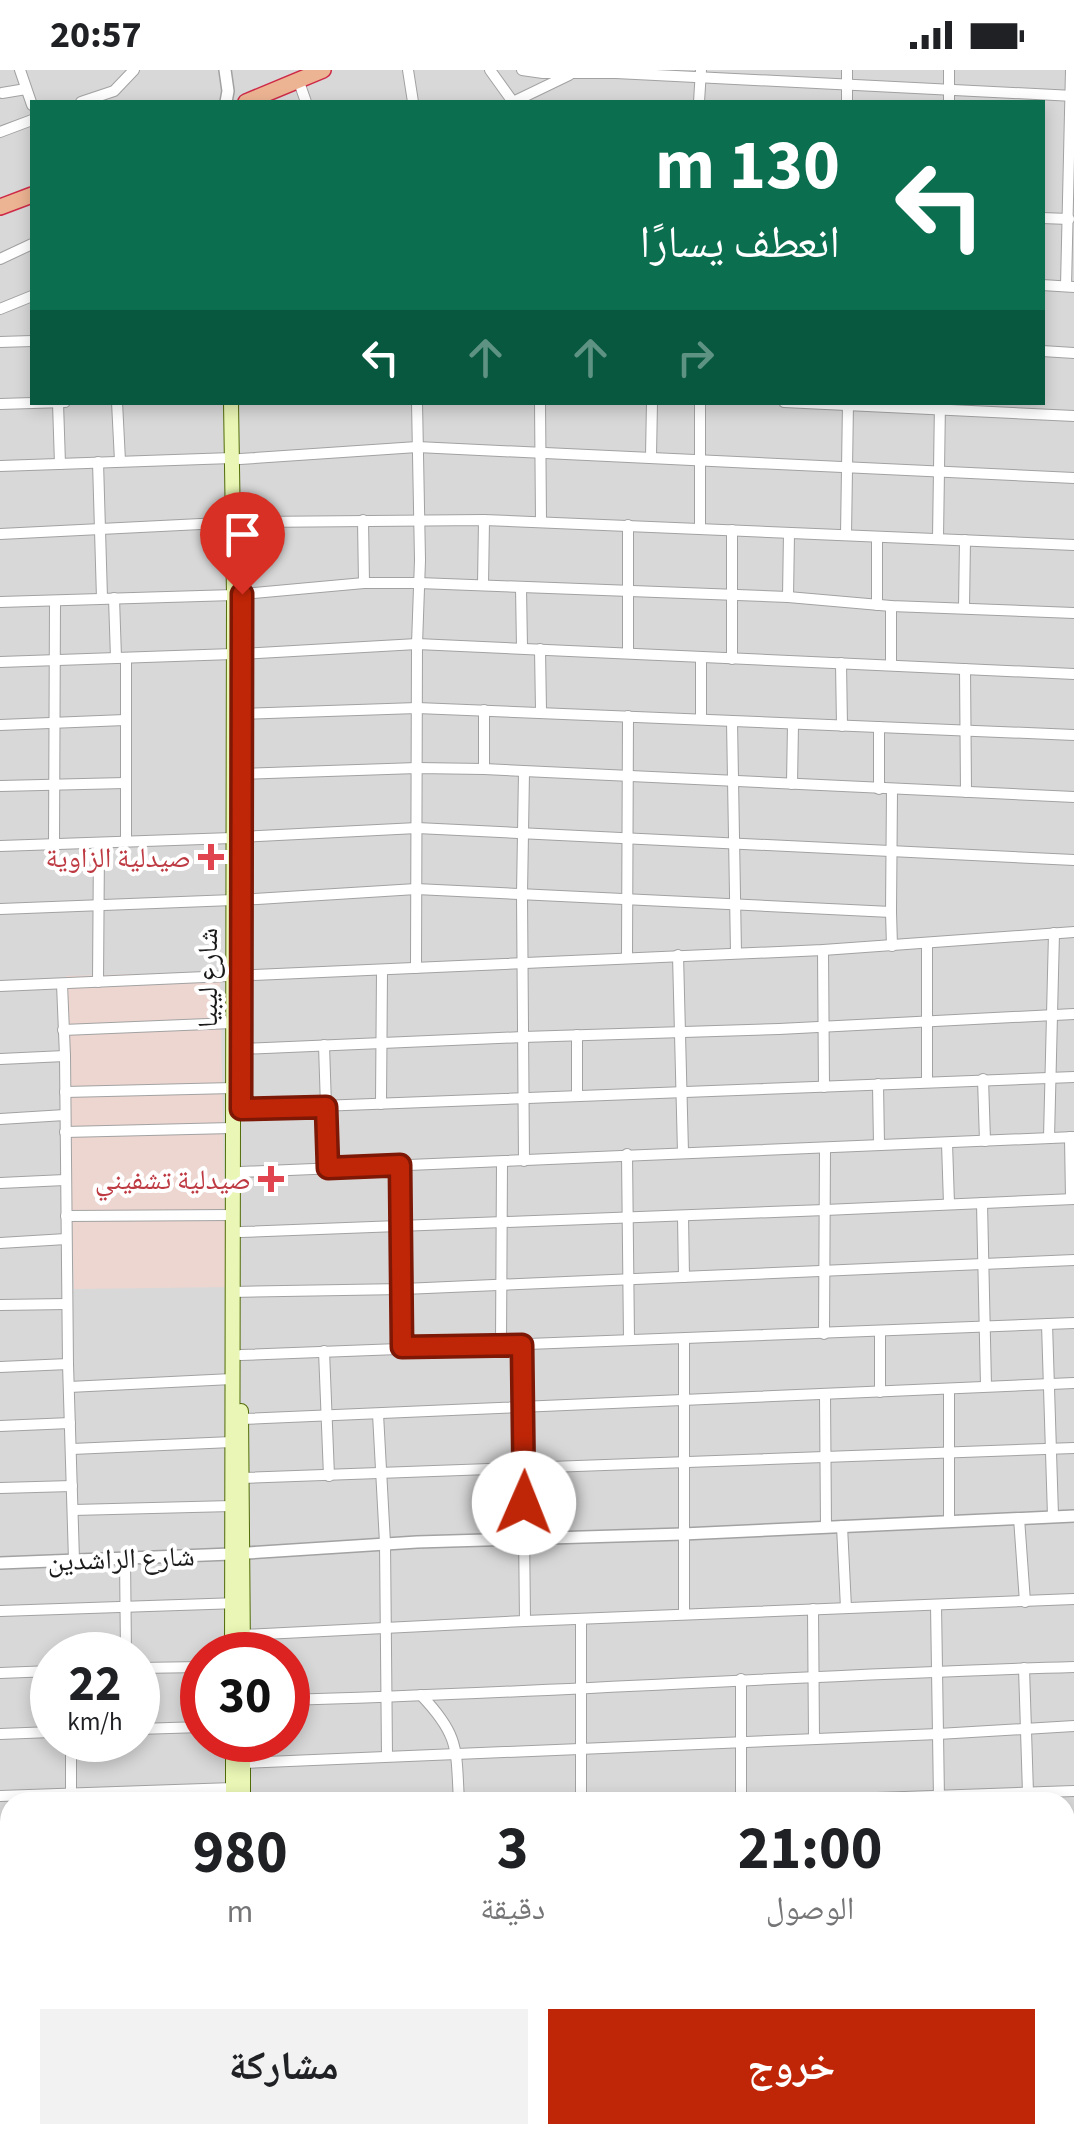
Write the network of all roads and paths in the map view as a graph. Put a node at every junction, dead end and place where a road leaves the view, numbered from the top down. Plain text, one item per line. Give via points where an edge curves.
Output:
1 (20, 70) edge
2 (134, 70) edge
3 (225, 70) edge
4 (323, 70) edge
5 (408, 70) edge
6 (490, 70) edge
7 (522, 70) edge
8 (847, 70) edge
9 (949, 70) edge
10 (1072, 70) edge
11 (615, 72) edge
12 (570, 74) junction
13 (700, 74) edge
14 (778, 76) edge
15 (299, 82) junction
16 (847, 84) junction
17 (26, 89) junction
18 (2, 94) edge
19 (1072, 96) edge
20 (227, 97) edge
21 (949, 97) edge
22 (264, 98) edge
23 (30, 100) edge
24 (88, 100) edge
25 (305, 100) edge
26 (412, 100) edge
27 (512, 100) edge
28 (517, 100) edge
29 (699, 100) edge
30 (847, 100) edge
31 (30, 121) edge
32 (0, 132) edge
33 (30, 194) edge
34 (2, 201) edge
35 (1045, 218) edge
36 (1068, 219) junction
37 (30, 245) edge
38 (0, 259) edge
39 (1045, 285) edge
40 (1070, 286) edge
41 (30, 297) edge
42 (0, 309) edge
43 (30, 341) edge
44 (0, 342) edge
45 (1045, 352) edge
46 (1074, 353) edge
47 (0, 404) edge
48 (30, 404) edge
49 (61, 405) edge
50 (118, 405) edge
51 (231, 405) edge
52 (240, 405) edge
53 (417, 405) edge
54 (540, 405) edge
55 (652, 405) edge
56 (700, 405) edge
57 (848, 405) edge
58 (894, 405) edge
59 (940, 406) edge
60 (1074, 416) edge
61 (417, 447) junction
62 (540, 454) junction
63 (651, 456) junction
64 (236, 458) junction
65 (699, 459) junction
66 (120, 461) junction
67 (98, 462) junction
68 (60, 464) junction
69 (0, 466) edge
70 (846, 468) junction
71 (939, 472) junction
72 (1074, 478) edge
73 (363, 520) junction
74 (484, 520) junction
75 (418, 521) junction
76 (541, 521) junction
77 (237, 522) junction
78 (628, 525) junction
79 (700, 528) junction
80 (101, 529) junction
81 (732, 530) junction
82 (789, 533) junction
83 (0, 534) edge
84 (846, 535) junction
85 (877, 537) junction
86 (938, 538) junction
87 (965, 540) junction
88 (1074, 545) edge
89 (419, 582) junction
90 (364, 584) junction
91 (483, 585) junction
92 (521, 587) junction
93 (628, 592) junction
94 (238, 595) junction
95 (733, 596) junction
96 (788, 597) junction
97 (108, 598) junction
98 (55, 601) junction
99 (0, 602) edge
100 (877, 604) junction
101 (891, 606) junction
102 (964, 608) junction
103 (1074, 613) edge
104 (417, 644) junction
105 (522, 648) junction
106 (540, 649) junction
107 (238, 654) junction
108 (628, 654) junction
109 (121, 658) junction
110 (701, 658) junction
111 (732, 659) junction
112 (56, 660) junction
113 (0, 662) edge
114 (840, 663) junction
115 (890, 666) junction
116 (965, 669) junction
117 (1074, 674) edge
118 (417, 708) junction
119 (484, 710) junction
120 (541, 711) junction
121 (628, 716) junction
122 (702, 719) junction
123 (125, 720) junction
124 (732, 721) junction
125 (56, 722) junction
126 (238, 722) junction
127 (793, 724) junction
128 (0, 725) edge
129 (842, 726) junction
130 (879, 727) junction
131 (965, 731) junction
132 (1074, 735) edge
133 (417, 768) junction
134 (484, 769) junction
135 (524, 772) junction
136 (241, 774) junction
137 (627, 777) junction
138 (732, 782) junction
139 (125, 783) junction
140 (55, 784) junction
141 (792, 784) junction
142 (0, 786) edge
143 (879, 789) junction
144 (892, 790) junction
145 (966, 792) junction
146 (1074, 797) edge
147 (418, 828) junction
148 (522, 834) junction
149 (237, 838) junction
150 (626, 839) junction
151 (126, 841) junction
152 (98, 843) junction
153 (733, 844) junction
154 (54, 845) junction
155 (0, 846) edge
156 (892, 852) junction
157 (1074, 860) edge
158 (416, 889) junction
159 (522, 894) junction
160 (236, 900) junction
161 (626, 900) junction
162 (99, 906) junction
163 (734, 906) junction
164 (0, 909) edge
165 (891, 912) junction
166 (1074, 932) edge
167 (1054, 934) junction
168 (927, 944) junction
169 (892, 946) junction
170 (823, 950) junction
171 (736, 953) junction
172 (678, 955) junction
173 (627, 958) junction
174 (523, 962) junction
175 (416, 968) junction
176 (382, 971) junction
177 (236, 976) junction
178 (98, 982) junction
179 (62, 984) junction
180 (0, 986) edge
181 (1074, 1014) edge
182 (1052, 1015) junction
183 (928, 1021) junction
184 (232, 1023) junction
185 (824, 1026) junction
186 (64, 1030) junction
187 (680, 1032) junction
188 (578, 1035) junction
189 (523, 1037) junction
190 (381, 1043) junction
191 (324, 1045) junction
192 (240, 1049) junction
193 (65, 1056) junction
194 (0, 1059) edge
195 (1074, 1077) edge
196 (1051, 1078) junction
197 (983, 1079) junction
198 (927, 1082) junction
199 (878, 1084) junction
200 (824, 1087) junction
201 (233, 1088) junction
202 (64, 1092) junction
203 (681, 1093) junction
204 (577, 1096) junction
205 (524, 1098) junction
206 (382, 1104) junction
207 (326, 1107) junction
208 (241, 1109) junction
209 (65, 1115) junction
210 (0, 1119) edge
211 (232, 1128) junction
212 (65, 1132) junction
213 (1072, 1137) edge
214 (1050, 1138) junction
215 (986, 1141) junction
216 (947, 1143) junction
217 (879, 1145) junction
218 (824, 1148) junction
219 (683, 1152) junction
220 (626, 1154) junction
221 (524, 1161) junction
222 (502, 1162) junction
223 (400, 1165) junction
224 (328, 1168) junction
225 (240, 1172) junction
226 (64, 1180) junction
227 (0, 1182) edge
228 (1073, 1198) edge
229 (982, 1203) junction
230 (949, 1204) junction
231 (825, 1210) junction
232 (232, 1215) junction
233 (66, 1216) junction
234 (683, 1216) junction
235 (628, 1218) junction
236 (502, 1223) junction
237 (402, 1227) junction
238 (241, 1232) junction
239 (66, 1240) junction
240 (0, 1242) edge
241 (1074, 1260) edge
242 (984, 1264) junction
243 (825, 1272) junction
244 (684, 1277) junction
245 (628, 1280) junction
246 (501, 1285) junction
247 (402, 1289) junction
248 (236, 1292) junction
249 (67, 1304) junction
250 (0, 1306) edge
251 (1074, 1323) edge
252 (1047, 1324) junction
253 (986, 1326) junction
254 (880, 1331) junction
255 (824, 1334) junction
256 (236, 1336) junction
257 (628, 1340) junction
258 (684, 1340) junction
259 (502, 1345) junction
260 (522, 1345) junction
261 (402, 1347) junction
262 (324, 1352) junction
263 (241, 1355) junction
264 (68, 1364) junction
265 (0, 1367) edge
266 (232, 1379) junction
267 (1074, 1383) edge
268 (1048, 1384) junction
269 (986, 1386) junction
270 (68, 1387) junction
271 (949, 1389) junction
272 (880, 1392) junction
273 (825, 1395) junction
274 (684, 1401) junction
275 (524, 1406) junction
276 (378, 1414) junction
277 (328, 1415) junction
278 (242, 1418) junction
279 (70, 1423) junction
280 (0, 1426) edge
281 (232, 1442) junction
282 (1074, 1448) edge
283 (72, 1449) junction
284 (1050, 1449) junction
285 (949, 1452) junction
286 (826, 1457) junction
287 (684, 1462) junction
288 (524, 1467) junction
289 (380, 1474) junction
290 (329, 1476) junction
291 (242, 1478) junction
292 (72, 1486) junction
293 (0, 1488) edge
294 (232, 1506) junction
295 (73, 1510) junction
296 (1053, 1516) junction
297 (1074, 1516) edge
298 (1020, 1518) junction
299 (949, 1521) junction
300 (842, 1526) junction
301 (826, 1527) junction
302 (683, 1534) junction
303 (523, 1538) junction
304 (385, 1543) junction
305 (237, 1554) junction
306 (125, 1558) junction
307 (74, 1560) junction
308 (0, 1562) edge
309 (1074, 1599) edge
310 (1025, 1602) junction
311 (237, 1603) junction
312 (936, 1605) junction
313 (126, 1607) junction
314 (846, 1608) junction
315 (814, 1609) junction
316 (0, 1612) edge
317 (684, 1614) junction
318 (581, 1620) junction
319 (525, 1621) junction
320 (385, 1627) junction
321 (126, 1632) edge
322 (234, 1632) edge
323 (242, 1632) edge
324 (296, 1632) edge
325 (1074, 1667) edge
326 (1024, 1668) junction
327 (30, 1672) edge
328 (936, 1672) junction
329 (0, 1673) edge
330 (814, 1677) junction
331 (741, 1679) junction
332 (582, 1688) junction
333 (422, 1695) junction
334 (385, 1697) junction
335 (310, 1699) edge
336 (1074, 1726) edge
337 (1026, 1728) junction
338 (30, 1733) edge
339 (0, 1734) edge
340 (938, 1734) junction
341 (814, 1739) junction
342 (742, 1742) junction
343 (582, 1748) junction
344 (456, 1753) junction
345 (387, 1756) junction
346 (71, 1762) edge
347 (233, 1762) edge
348 (243, 1763) joint
349 (1074, 1791) edge
350 (71, 1792) edge
351 (233, 1792) edge
352 (244, 1792) edge
353 (458, 1792) edge
354 (581, 1792) edge
355 (742, 1792) edge
356 (939, 1792) edge
357 (1028, 1792) joint

1 - 17 street
2 - 24 street via 114,92
3 - 20 street
4 - 15 highway
5 - 26 street
6 - 27 street
7 - 12 street
8 - 16 street
9 - 21 street
10 - 19 street
11 - 12 street
11 - 13 street
12 - 28 street
13 - 14 street
13 - 29 street
14 - 16 street
15 - 22 highway
15 - 25 street
16 - 21 street
16 - 30 street
17 - 18 street
17 - 23 street
19 - 21 street
19 - 36 street
31 - 32 street
33 - 34 highway
35 - 36 street
36 - 40 street
37 - 38 street
39 - 40 street
41 - 42 street
43 - 44 street
45 - 46 street
47 - 48 street
49 - 68 street
50 - 66 street
51 - 64 main road, شارع ليبيا
52 - 64 main road, شارع ليبيا
53 - 61 street
54 - 62 street
55 - 63 street
56 - 65 street
57 - 70 street
58 - 59 street
59 - 60 street
59 - 71 street
61 - 62 street
61 - 64 street
61 - 75 street
62 - 63 street
62 - 76 street
63 - 65 street
64 - 66 street
64 - 77 main road, شارع ليبيا
65 - 70 street
65 - 79 street
66 - 67 street
67 - 68 street
67 - 80 street
68 - 69 street
70 - 71 street
70 - 84 street
71 - 72 street
71 - 86 street
73 - 75 street
73 - 77 street
73 - 90 street
74 - 75 street
74 - 76 street
74 - 91 street
75 - 89 street
76 - 78 street
77 - 80 street
77 - 94 main road, شارع ليبيا
78 - 79 street
78 - 93 street
79 - 81 street
80 - 83 street
80 - 97 street
81 - 82 street
81 - 95 street
82 - 84 street
82 - 96 street
84 - 85 street
85 - 86 street
85 - 100 street
86 - 87 street
87 - 88 street
87 - 102 street
89 - 90 street
89 - 91 street
89 - 104 street
90 - 94 street
91 - 92 street
92 - 93 street
92 - 105 street
93 - 95 street
93 - 108 street
94 - 97 street
94 - 107 main road, شارع ليبيا
95 - 96 street
95 - 111 street
96 - 100 street
97 - 98 street
97 - 109 street
98 - 99 street
98 - 112 street
100 - 101 street
101 - 102 street
101 - 115 street
102 - 103 street
104 - 105 street
104 - 107 street
104 - 118 street
105 - 106 street
106 - 108 street
106 - 120 street
107 - 109 street
107 - 126 main road, شارع ليبيا
108 - 110 street
109 - 112 street
109 - 123 street
110 - 111 street
110 - 122 street
111 - 114 street
112 - 113 street
112 - 125 street
114 - 115 street
114 - 129 street
115 - 116 street
116 - 117 street
116 - 131 street
118 - 119 street
118 - 126 street
118 - 133 street
119 - 120 street
119 - 134 street
120 - 121 street
121 - 122 street
121 - 137 street
122 - 124 street
123 - 125 street
123 - 139 street
124 - 127 street
124 - 138 street
125 - 128 street
125 - 140 street
126 - 136 main road, شارع ليبيا
126 - 149 main road, شارع ليبيا
127 - 129 street
127 - 141 street
129 - 130 street
130 - 131 street
130 - 143 street
131 - 132 street
131 - 145 street
133 - 134 street
133 - 136 street
133 - 147 street
134 - 135 street
135 - 137 street
135 - 148 street
136 - 149 main road, شارع ليبيا
137 - 138 street
137 - 150 street
138 - 141 street
138 - 153 street
139 - 140 street
139 - 151 street
140 - 142 street
140 - 154 street
141 - 143 street
143 - 144 street
144 - 145 street
144 - 156 street
145 - 146 street
147 - 148 street
147 - 149 street
147 - 158 street
148 - 150 street
148 - 159 street
149 - 151 street
149 - 160 main road, شارع ليبيا
150 - 153 street
150 - 161 street
151 - 152 street
152 - 154 street
152 - 162 street
153 - 156 street
153 - 163 street
154 - 155 street
156 - 157 street
156 - 165 street
158 - 159 street
158 - 160 street
158 - 175 street
159 - 161 street
159 - 174 street
160 - 162 street
160 - 177 main road, شارع ليبيا
161 - 163 street
161 - 173 street
162 - 164 street
162 - 178 street
163 - 165 street
163 - 171 street
165 - 169 street
166 - 167 street
167 - 168 street
167 - 182 street
168 - 169 street
168 - 183 street
169 - 170 street
170 - 171 street
170 - 185 street
171 - 172 street
172 - 173 street
172 - 187 street
173 - 174 street
174 - 175 street
174 - 189 street
175 - 176 street
176 - 177 street
176 - 190 street
177 - 178 street
177 - 184 main road, شارع ليبيا
177 - 192 main road, شارع ليبيا
178 - 179 street
179 - 180 street
179 - 186 street
181 - 182 street
182 - 183 street
182 - 196 street
183 - 185 street
183 - 198 street
184 - 186 street
184 - 201 main road, شارع ليبيا
185 - 187 street
185 - 200 street
186 - 193 street
187 - 188 street
187 - 203 street
188 - 189 street
188 - 204 street
189 - 190 street
189 - 205 street
190 - 191 street
190 - 206 street
191 - 192 street
191 - 207 street
192 - 208 main road, شارع ليبيا
193 - 194 street
193 - 202 street
195 - 196 street
196 - 197 street
196 - 214 street
197 - 198 street
197 - 215 street
198 - 199 street
199 - 200 street
199 - 217 street
200 - 203 street
201 - 202 street
201 - 211 main road, شارع ليبيا
202 - 209 street
203 - 204 street
203 - 219 street
204 - 205 street
205 - 206 street
205 - 221 street
206 - 207 street
207 - 208 street
207 - 224 street
208 - 225 main road, شارع ليبيا
209 - 210 street
209 - 212 street
211 - 212 street
211 - 232 main road, شارع ليبيا
212 - 226 street
213 - 214 street
213 - 228 street
214 - 215 street
215 - 216 street
216 - 217 street
216 - 230 street
217 - 218 street
218 - 219 street
218 - 231 street
219 - 220 street
220 - 221 street
220 - 235 street
221 - 222 street
222 - 223 street
222 - 236 street
223 - 224 street
223 - 237 street
224 - 225 street
225 - 238 main road, شارع ليبيا
226 - 227 street
226 - 233 street
228 - 229 street
229 - 230 street
229 - 242 street
230 - 231 street
231 - 234 street
231 - 243 street
232 - 233 street
232 - 248 main road, شارع ليبيا
233 - 239 street
234 - 235 street
234 - 244 street
235 - 236 street
235 - 245 street
236 - 237 street
236 - 246 street
237 - 238 street
237 - 247 street
238 - 248 main road, شارع ليبيا
239 - 240 street
239 - 249 street
241 - 242 street
242 - 243 street
242 - 253 street
243 - 244 street
243 - 255 street
244 - 245 street
245 - 246 street
245 - 257 street
246 - 247 street
246 - 259 street
247 - 248 street
247 - 261 street
248 - 256 main road, شارع ليبيا
249 - 250 street
249 - 264 street
251 - 252 street
252 - 253 street
252 - 268 street
253 - 254 street
253 - 269 street
254 - 255 street
254 - 272 street
255 - 258 street
256 - 263 main road, شارع ليبيا
256 - 266 main road, شارع ليبيا
257 - 258 street
257 - 260 street
258 - 274 street
259 - 260 street
259 - 261 street
260 - 275 street
261 - 262 street
262 - 263 street
262 - 277 street
263 - 278 main road, شارع ليبيا
264 - 265 street
264 - 270 street
266 - 270 street
266 - 281 main road, شارع ليبيا
267 - 268 street
268 - 269 street
268 - 284 street
269 - 271 street
270 - 279 street
271 - 272 street
271 - 285 street
272 - 273 street
273 - 274 street
273 - 286 street
274 - 275 street
274 - 287 street
275 - 276 street
275 - 288 street
276 - 277 street
276 - 289 street
277 - 278 street
277 - 290 street
278 - 291 main road, شارع ليبيا
279 - 280 street
279 - 283 street
281 - 283 street
281 - 294 main road, شارع ليبيا
282 - 284 street
283 - 292 street
284 - 285 street
284 - 296 street
285 - 286 street
285 - 299 street
286 - 287 street
286 - 301 street
287 - 288 street
287 - 302 street
288 - 289 street
288 - 303 street
289 - 290 street
289 - 304 street
290 - 291 street
291 - 305 main road, شارع ليبيا
292 - 293 street
292 - 295 street
294 - 295 street
294 - 305 main road, شارع ليبيا
295 - 307 street
296 - 297 street, شارع الراشدين
296 - 298 street, شارع الراشدين
298 - 299 street, شارع الراشدين
298 - 310 street
299 - 300 street, شارع الراشدين
300 - 301 street, شارع الراشدين
300 - 314 street
301 - 302 street, شارع الراشدين
302 - 303 street, شارع الراشدين
302 - 317 street
303 - 304 street, شارع الراشدين
303 - 319 street
304 - 305 street, شارع الراشدين
304 - 320 street
305 - 306 street, شارع الراشدين
305 - 311 main road
306 - 307 street, شارع الراشدين
306 - 313 street
307 - 308 street, شارع الراشدين
309 - 310 street
310 - 312 street
311 - 313 street
311 - 322 main road
311 - 323 main road
312 - 314 street
312 - 328 street
313 - 316 street
313 - 321 street
314 - 315 street
315 - 317 street
315 - 330 street
317 - 318 street
318 - 319 street
318 - 332 street
319 - 320 street
320 - 324 street
320 - 334 street
325 - 326 street
326 - 328 street
326 - 337 street
327 - 329 street
328 - 330 street
328 - 340 street
330 - 331 street
330 - 341 street
331 - 332 street
331 - 342 street
332 - 333 street
332 - 343 street
333 - 334 street
333 - 344 street via 445,1724
334 - 335 street
334 - 345 street
336 - 337 street
337 - 340 street
337 - 357 street
338 - 339 street
340 - 341 street
340 - 356 street
341 - 342 street
342 - 343 street
342 - 355 street
343 - 344 street
343 - 354 street
344 - 345 street
344 - 353 street
345 - 348 street
346 - 350 street
347 - 351 main road
348 - 352 main road
349 - 357 street

